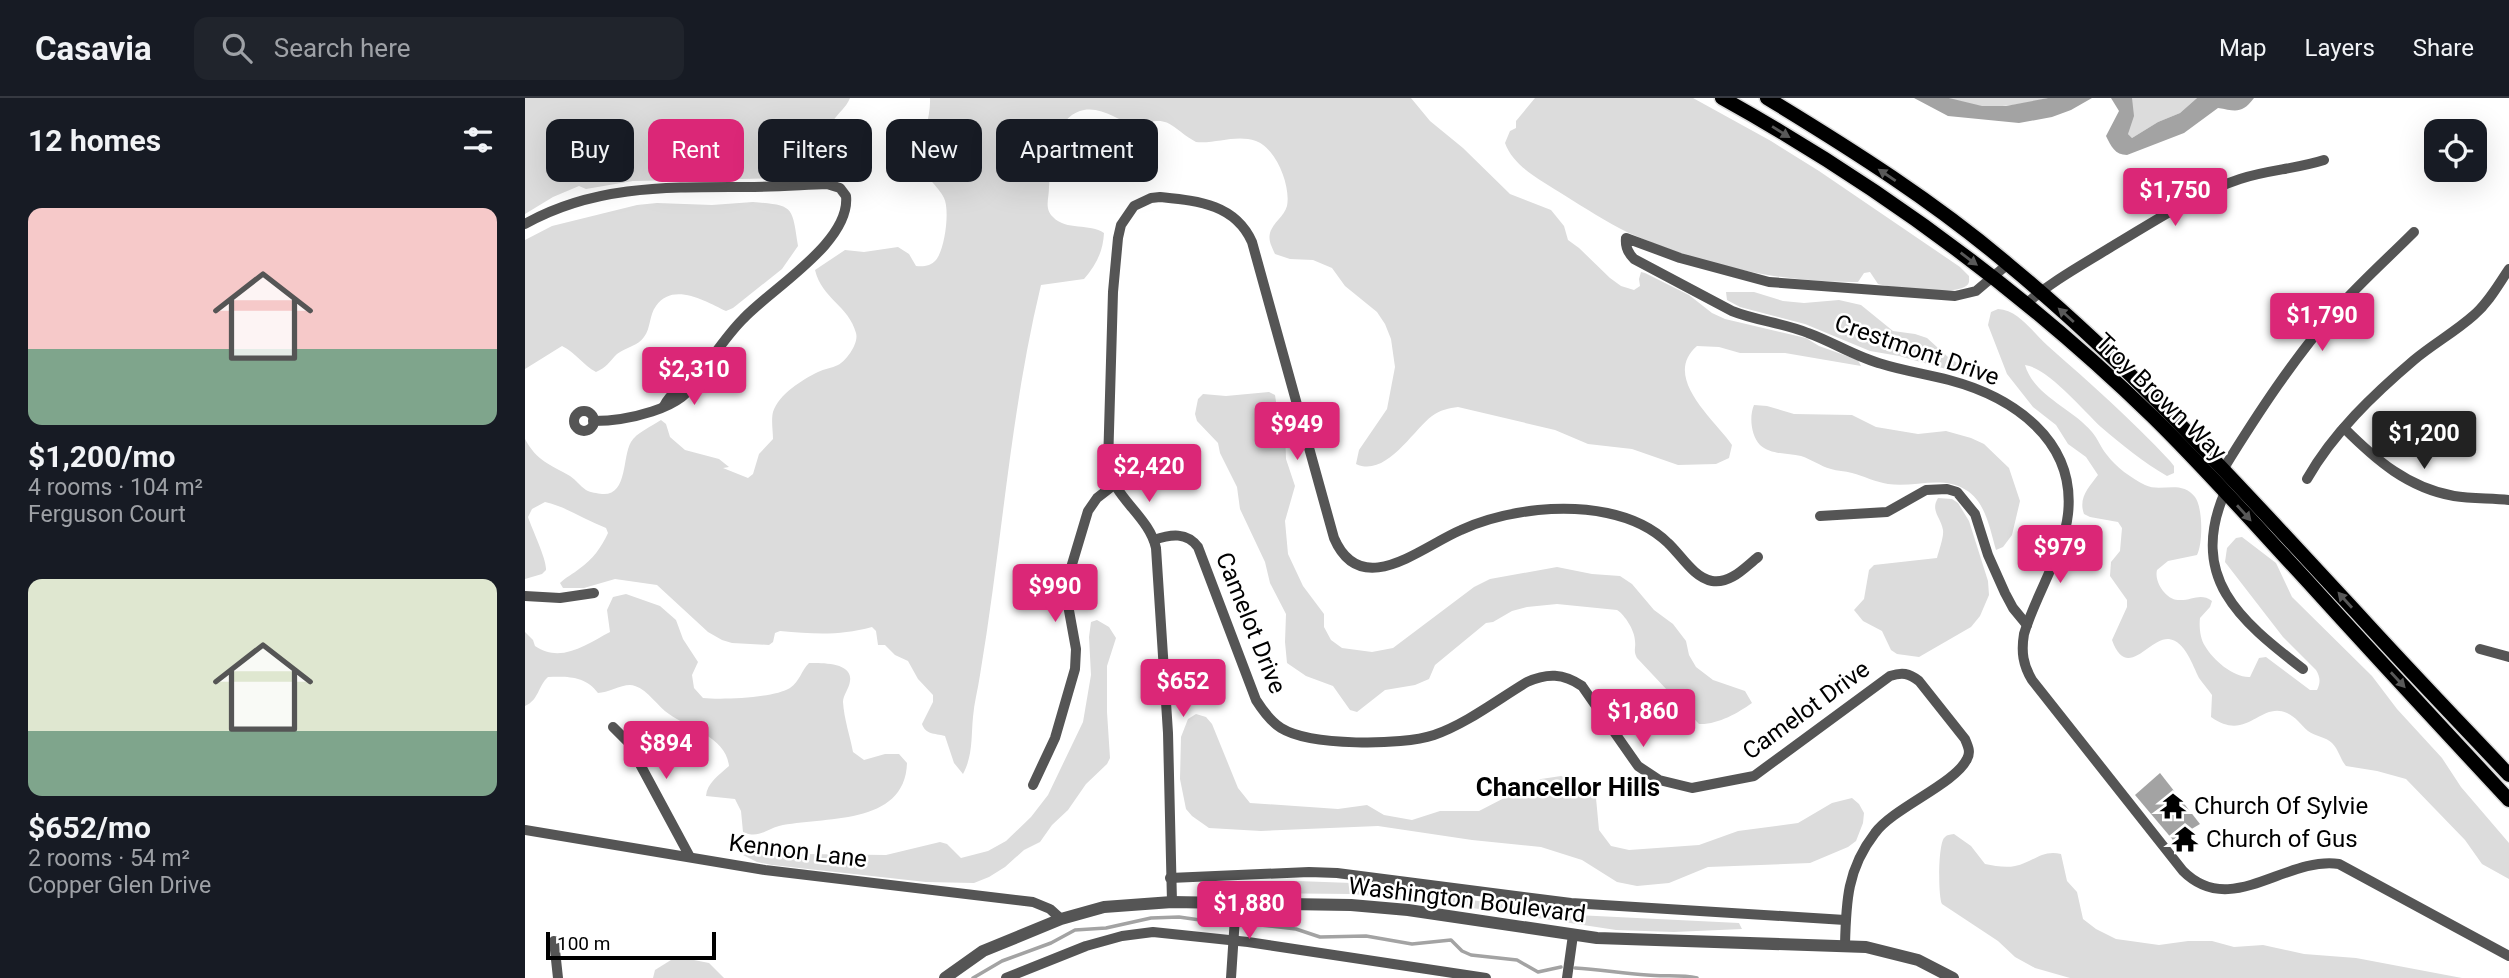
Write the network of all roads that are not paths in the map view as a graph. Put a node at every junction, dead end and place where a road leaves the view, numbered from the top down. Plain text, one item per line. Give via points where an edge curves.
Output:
1 (1722, 98) edge
2 (1767, 98) edge
3 (2324, 160) dead end
4 (525, 224) edge
5 (2414, 232) dead end
6 (2008, 264) junction
7 (2509, 269) edge
8 (1994, 278) junction
9 (2041, 291) junction
10 (2026, 304) junction
11 (593, 421) dead end
12 (2344, 428) junction
13 (2224, 468) junction
14 (2307, 479) dead end
15 (1115, 484) junction
16 (2225, 492) junction
17 (2509, 500) edge
18 (1820, 516) dead end
19 (1154, 540) junction
20 (1758, 557) dead end
21 (594, 593) dead end
22 (525, 596) edge
23 (2027, 625) junction
24 (2480, 649) dead end
25 (2509, 657) edge
26 (2302, 669) dead end
27 (613, 727) dead end
28 (2509, 775) edge
29 (1033, 785) dead end
30 (2509, 800) edge
31 (525, 830) edge
32 (689, 857) junction
33 (1170, 877) junction
34 (1172, 902) junction
35 (1236, 902) junction
36 (1061, 919) junction
37 (1845, 920) junction
38 (1573, 935) junction
39 (554, 941) dead end
40 (1234, 941) junction
41 (1845, 945) junction
42 (2509, 956) edge
43 (558, 978) edge
44 (945, 978) edge
45 (1006, 978) edge
46 (1231, 978) edge
47 (1486, 978) edge
48 (1567, 978) edge
49 (1953, 978) edge

1 -> 8 main road, Troy Brown Way via 1882,195
6 -> 2 main road, Troy Brown Way via 1921,198
3 - 9 street via 2242,178 2205,194
4 - 11 street via 566,204 636,189 820,184 840,188 846,196 842,220 831,241 751,310 692,388 674,402 635,416
5 - 13 street via 2328,320 2271,395
6 - 8 street, Crestmont Drive
6 - 9 main road, Troy Brown Way
7 - 12 street via 2475,314 2408,366
8 - 10 main road, Troy Brown Way
8 - 23 street, Crestmont Drive via 1976,291 1955,296 1783,284 1727,272 1626,238 1634,258 1732,311 1811,334 1878,363 1973,388 2007,404 2036,427 2064,467 2068,513
9 - 10 street
13 -> 9 main road, Troy Brown Way
10 - 16 main road, Troy Brown Way via 2152,417
12 - 14 street
12 - 17 street via 2384,466 2416,484 2453,496
28 -> 13 main road, Troy Brown Way
15 - 19 street
15 - 20 street via 1108,466 1118,238 1134,206 1151,198 1170,198 1226,211 1248,234 1334,538 1352,562 1371,568 1388,566 1476,524 1554,509 1597,512 1637,522 1658,534 1703,577 1714,581 1730,579
15 - 29 street via 1088,511 1070,571 1066,594 1075,669 1048,755
16 - 26 street via 2212,536 2218,581 2229,601
16 -> 30 main road, Troy Brown Way
18 - 23 street via 1888,512 1926,490 1957,492 1975,514 2005,593
19 - 33 street via 1168,733
19 - 37 street, Camelot Drive via 1179,535 1198,547 1257,700 1279,727 1301,736 1387,743 1420,739 1449,729 1527,682 1552,675 1582,686 1630,757 1648,774 1671,785 1703,787 1754,776 1889,676 1913,676 1965,739 1968,759 1875,831 1851,878
21 - 22 street via 560,598
23 - 42 street, Crestmont Drive via 2023,658 2032,680 2196,883 2228,890 2315,865 2339,864
24 - 25 street
27 - 32 street via 628,742
31 - 32 street, Kennon Lane
32 - 36 street, Kennon Lane via 1033,902
33 - 34 street
33 - 37 street, Washington Boulevard via 1337,873 1571,903
34 - 35 street, Washington Boulevard
34 - 36 street, Washington Boulevard via 1104,907
35 - 38 street, Washington Boulevard via 1381,907
35 - 40 street
36 - 44 street, Washington Boulevard via 983,951
37 - 41 street, Camelot Drive
38 - 41 street, Washington Boulevard
38 - 48 street
39 - 43 street
40 - 45 street via 1164,932 1122,936
40 - 46 street
40 - 47 street
41 - 49 street, Washington Boulevard via 1900,954

